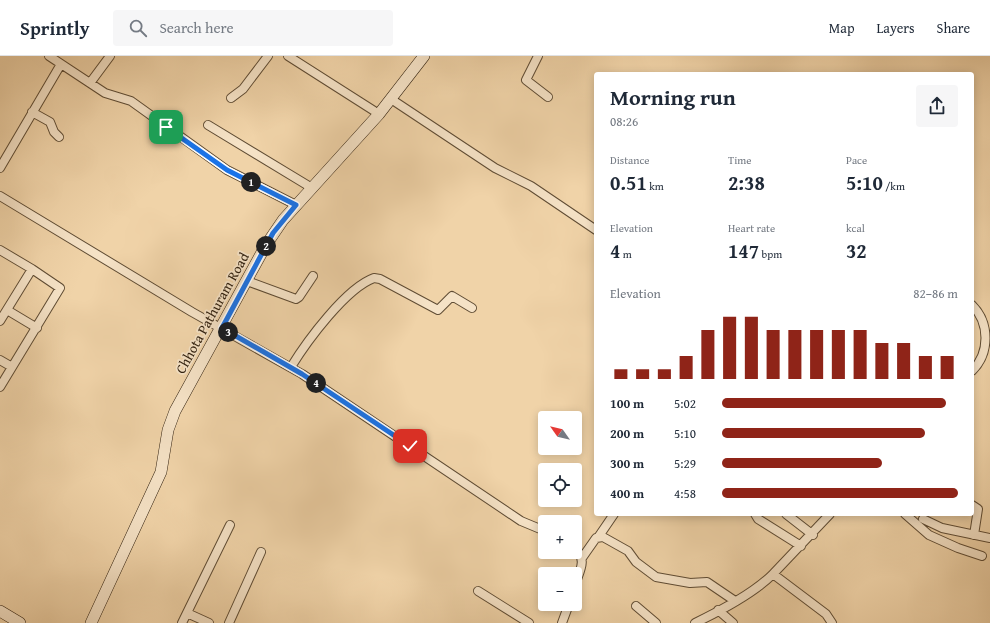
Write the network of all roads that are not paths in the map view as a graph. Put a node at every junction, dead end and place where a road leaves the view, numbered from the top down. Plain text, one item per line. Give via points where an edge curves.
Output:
1 (49, 56) edge
2 (110, 56) edge
3 (268, 56) edge
4 (288, 56) edge
5 (424, 56) edge
6 (538, 56) edge
7 (61, 64) junction
8 (90, 83) junction
9 (548, 97) dead end
10 (232, 98) dead end
11 (392, 99) junction
12 (32, 112) junction
13 (379, 114) junction
14 (208, 125) dead end
15 (59, 138) dead end
16 (0, 168) edge
17 (312, 188) junction
18 (0, 196) edge
19 (296, 205) junction
20 (594, 229) edge
21 (0, 250) edge
22 (32, 269) junction
23 (313, 276) dead end
24 (247, 282) junction
25 (472, 308) dead end
26 (974, 308) edge
27 (4, 311) edge
28 (0, 321) edge
29 (37, 328) junction
30 (222, 328) junction
31 (0, 360) edge
32 (291, 367) junction
33 (12, 368) junction
34 (974, 369) edge
35 (0, 387) edge
36 (974, 506) edge
37 (613, 516) edge
38 (756, 516) edge
39 (789, 516) edge
40 (828, 516) edge
41 (911, 516) edge
42 (923, 520) edge
43 (230, 524) dead end
44 (538, 528) edge
45 (813, 535) junction
46 (974, 535) junction
47 (599, 536) junction
48 (989, 538) edge
49 (801, 546) junction
50 (261, 552) dead end
51 (982, 556) dead end
52 (582, 558) joint
53 (581, 567) edge
54 (773, 574) junction
55 (478, 591) dead end
56 (735, 601) junction
57 (636, 606) dead end
58 (718, 610) junction
59 (0, 611) edge
60 (566, 611) edge
61 (187, 613) junction
62 (20, 623) edge
63 (90, 623) edge
64 (182, 623) edge
65 (209, 623) edge
66 (229, 623) edge
67 (529, 623) edge
68 (562, 623) edge
69 (656, 623) edge
70 (695, 623) edge
71 (733, 623) edge
72 (832, 623) edge

1 - 7 street
2 - 8 street
3 - 10 street via 243,89
4 - 13 street
5 - 11 street, Chhota Pathuram Road
6 - 9 street via 526,80
7 - 8 street
7 - 12 street
8 - 19 street via 111,96 131,101 215,162
11 - 13 street, Chhota Pathuram Road
11 - 20 street via 495,168 531,186
12 - 15 street via 50,122 52,130
12 - 16 street
13 - 17 street, Chhota Pathuram Road
14 - 17 street
17 - 19 street, Chhota Pathuram Road
18 - 30 street
19 - 24 street, Chhota Pathuram Road via 273,233
21 - 22 street
22 - 27 street
22 - 29 street via 61,289
23 - 24 street via 296,299
24 - 30 street, Chhota Pathuram Road
25 - 32 street via 452,296 438,310 380,278 374,278 344,300 306,344
26 - 34 street via 986,320 990,336 985,357
27 - 28 street
27 - 29 street
29 - 33 street
30 - 32 street
30 - 63 street, Chhota Pathuram Road via 175,411 168,430 161,472
31 - 33 street
32 - 44 street via 522,522
33 - 35 street
36 - 46 street via 978,509
37 - 47 street
38 - 49 street
39 - 45 street
40 - 45 street
41 - 42 street
42 - 46 street via 942,528
42 - 51 street via 929,535
43 - 61 street
45 - 49 street
46 - 48 street
47 - 52 street
47 - 56 street via 628,551 636,562 656,577 690,583 707,582
49 - 54 street
50 - 66 street
52 - 53 street
54 - 56 street via 764,583
54 - 72 street via 826,614
55 - 67 street
56 - 58 street
57 - 69 street
58 - 70 street
58 - 71 street
59 - 62 street
60 - 68 street
61 - 64 street
61 - 65 street

